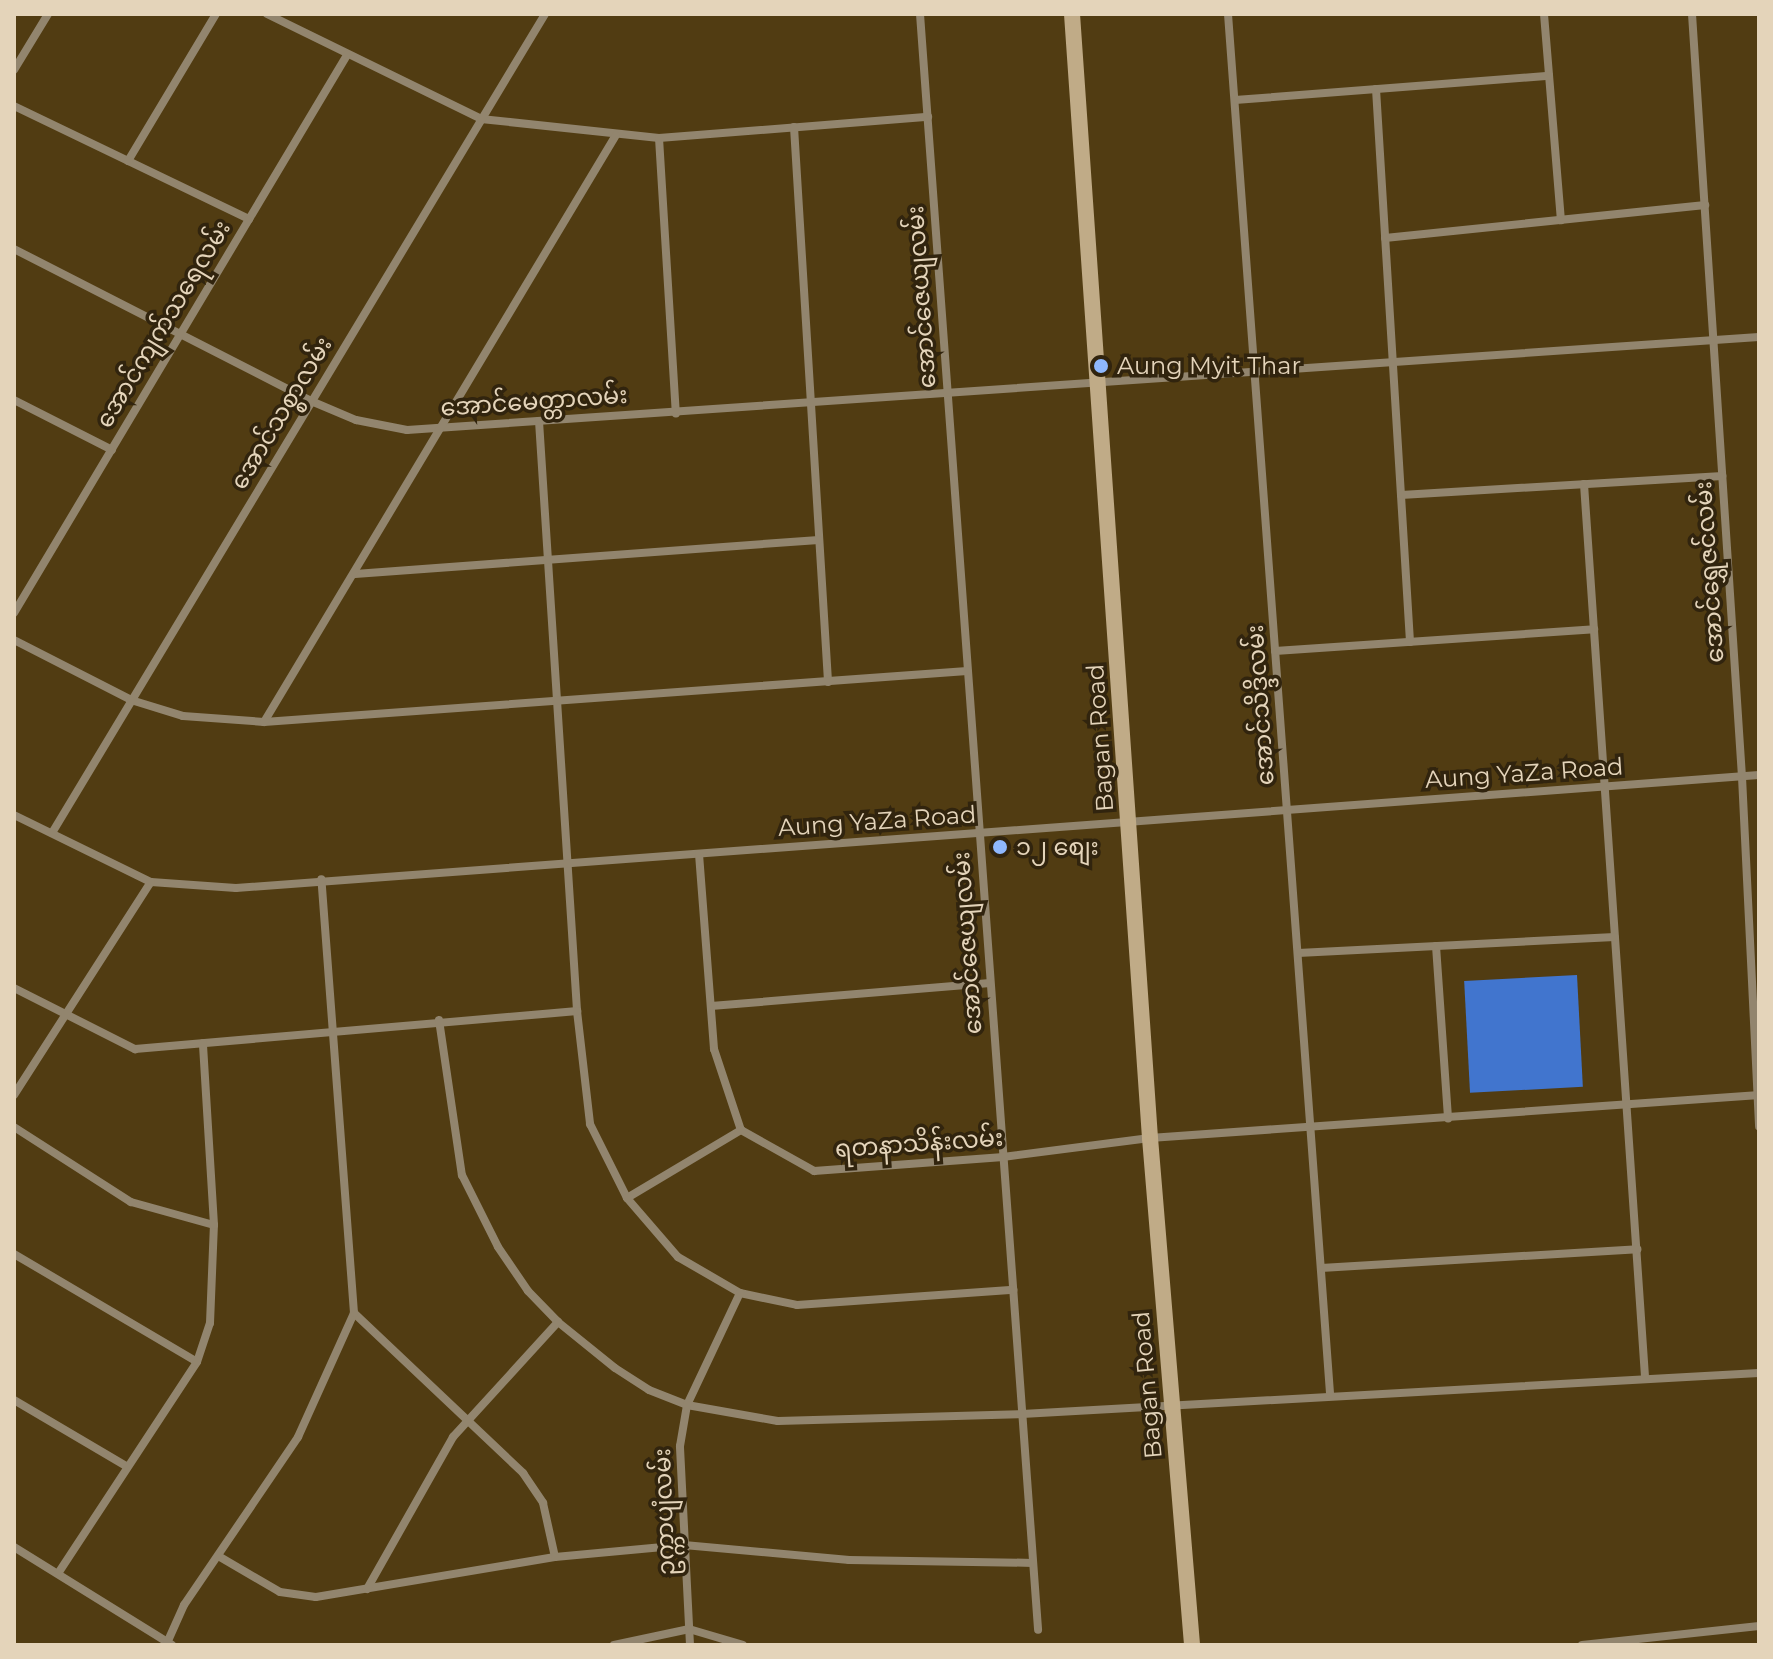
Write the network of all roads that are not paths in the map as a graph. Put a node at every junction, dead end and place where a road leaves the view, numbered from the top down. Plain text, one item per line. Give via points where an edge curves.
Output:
1 (48, 14) edge
2 (216, 14) edge
3 (267, 14) edge
4 (545, 14) edge
5 (920, 14) edge
6 (1072, 14) edge
7 (1228, 14) edge
8 (1544, 14) edge
9 (1692, 14) edge
10 (347, 55) junction
11 (14, 70) edge
12 (1549, 76) junction
13 (1376, 89) junction
14 (1235, 100) junction
15 (14, 106) edge
16 (928, 117) junction
17 (481, 119) junction
18 (794, 127) junction
19 (616, 135) junction
20 (659, 138) junction
21 (128, 161) junction
22 (1705, 205) junction
23 (249, 219) junction
24 (1561, 220) junction
25 (1385, 238) junction
26 (14, 249) edge
27 (181, 334) junction
28 (1759, 337) edge
29 (1714, 341) junction
30 (1392, 364) junction
31 (1255, 374) junction
32 (1098, 385) junction
33 (947, 395) junction
34 (14, 400) edge
35 (311, 401) junction
36 (810, 404) junction
37 (676, 413) junction
38 (539, 421) junction
39 (445, 427) junction
40 (112, 450) junction
41 (1722, 476) junction
42 (1584, 484) junction
43 (1401, 495) junction
44 (819, 540) junction
45 (551, 562) junction
46 (355, 574) junction
47 (14, 613) edge
48 (1594, 629) junction
49 (14, 640) edge
50 (1410, 642) junction
51 (1275, 651) junction
52 (967, 671) junction
53 (828, 682) junction
54 (131, 700) junction
55 (560, 703) junction
56 (264, 722) junction
57 (1759, 775) edge
58 (1742, 777) junction
59 (1605, 787) junction
60 (1288, 811) junction
61 (14, 815) edge
62 (1130, 822) junction
63 (52, 833) junction
64 (979, 834) junction
65 (699, 854) junction
66 (566, 864) junction
67 (321, 879) junction
68 (151, 882) junction
69 (1615, 937) junction
70 (1436, 946) junction
71 (1298, 953) junction
72 (990, 983) junction
73 (14, 988) edge
74 (711, 1006) junction
75 (577, 1011) junction
76 (66, 1014) junction
77 (439, 1020) junction
78 (332, 1031) junction
79 (203, 1043) junction
80 (14, 1095) edge
81 (1758, 1095) edge
82 (1628, 1106) junction
83 (1448, 1119) junction
84 (1307, 1126) junction
85 (14, 1127) edge
86 (1759, 1127) edge
87 (741, 1130) junction
88 (1150, 1138) junction
89 (1003, 1157) junction
90 (627, 1198) junction
91 (214, 1225) junction
92 (1637, 1249) junction
93 (14, 1254) edge
94 (1321, 1268) junction
95 (1013, 1290) junction
96 (740, 1293) junction
97 (354, 1313) junction
98 (558, 1322) junction
99 (197, 1362) junction
100 (1759, 1373) edge
101 (1645, 1376) junction
102 (1330, 1394) junction
103 (14, 1400) edge
104 (687, 1405) junction
105 (1173, 1405) junction
106 (1022, 1414) junction
107 (470, 1419) junction
108 (126, 1466) junction
109 (684, 1545) junction
110 (14, 1547) edge
111 (220, 1557) junction
112 (555, 1557) junction
113 (1033, 1563) junction
114 (59, 1572) junction
115 (367, 1589) junction
116 (1759, 1626) edge
117 (689, 1629) junction
118 (1038, 1630) dead end
119 (1191, 1636) edge
120 (170, 1644) edge
121 (614, 1645) edge
122 (690, 1645) edge
123 (743, 1645) edge
124 (1582, 1645) edge

1 - 11 street
2 - 21 street
3 - 10 street
4 - 17 street, အောင်သစ္စာလမ်း
5 - 16 street, အောင်ဇေယျလမ်း
6 - 32 street, Bagan Road
7 - 14 street, အောင်သိဒ္ဒိလမ်း
8 - 12 street
9 - 22 street, အောင်ရွှေဇင်လမ်း
10 - 17 street
10 - 23 street, အောင်ကျက်သရေလမ်း
12 - 13 street
12 - 24 street
13 - 14 street
13 - 25 street
14 - 31 street, အောင်သိဒ္ဒိလမ်း
15 - 21 street
16 - 18 street
16 - 33 street, အောင်ဇေယျလမ်း
17 - 19 street
17 - 35 street, အောင်သစ္စာလမ်း
18 - 20 street
18 - 36 street
19 - 20 street
19 - 39 street
20 - 37 street
21 - 23 street
22 - 24 street
22 - 29 street, အောင်ရွှေဇင်လမ်း
23 - 27 street, အောင်ကျက်သရေလမ်း
24 - 25 street
25 - 30 street
26 - 27 street, အောင်မေတ္တာလမ်း
27 - 35 street, အောင်မေတ္တာလမ်း
27 - 40 street, အောင်ကျက်သရေလမ်း
28 - 29 street
29 - 30 street
29 - 41 street, အောင်ရွှေဇင်လမ်း
30 - 31 street
30 - 43 street
31 - 32 street
31 - 51 street, အောင်သိဒ္ဒိလမ်း
32 - 33 street, အောင်မေတ္တာလမ်း
32 - 62 street, Bagan Road
33 - 36 street, အောင်မေတ္တာလမ်း
33 - 52 street, အောင်ဇေယျလမ်း
34 - 40 street
35 - 39 street, အောင်မေတ္တာလမ်း via 356,420 407,430
35 - 54 street, အောင်သစ္စာလမ်း
36 - 37 street, အောင်မေတ္တာလမ်း
36 - 44 street
37 - 38 street, အောင်မေတ္တာလမ်း
38 - 39 street, အောင်မေတ္တာလမ်း
38 - 45 street
39 - 46 street
40 - 47 street, အောင်ကျက်သရေလမ်း
41 - 42 street
41 - 58 street, အောင်ရွှေဇင်လမ်း
42 - 43 street
42 - 48 street
43 - 50 street
44 - 45 street
44 - 53 street
45 - 46 street
45 - 55 street
46 - 56 street
48 - 50 street
48 - 59 street
49 - 54 street
50 - 51 street
51 - 60 street, အောင်သိဒ္ဒိလမ်း
52 - 53 street
52 - 64 street, အောင်ဇေယျလမ်း
53 - 55 street
54 - 56 street via 183,716
54 - 63 street, အောင်သစ္စာလမ်း
55 - 56 street
55 - 66 street
57 - 58 street, Aung YaZa Road
58 - 59 street, Aung YaZa Road
58 - 81 street, အောင်ရွှေဇင်လမ်း
59 - 60 street, Aung YaZa Road
59 - 69 street
60 - 62 street, Aung YaZa Road
60 - 71 street, အောင်သိဒ္ဒိလမ်း
61 - 63 street, Aung YaZa Road
62 - 64 street, Aung YaZa Road
62 - 88 street, Bagan Road
63 - 68 street, Aung YaZa Road
64 - 65 street, Aung YaZa Road
64 - 72 street, အောင်ဇေယျလမ်း
65 - 66 street, Aung YaZa Road
65 - 74 street
66 - 67 street, Aung YaZa Road
66 - 75 street
67 - 68 street, Aung YaZa Road via 236,888
67 - 78 street
68 - 76 street
69 - 70 street
69 - 82 street
70 - 71 street
70 - 83 street
71 - 84 street, အောင်သိဒ္ဒိလမ်း
72 - 74 street
72 - 89 street, အောင်ဇေယျလမ်း
73 - 76 street
74 - 87 street via 714,1049
75 - 77 street
75 - 90 street via 590,1124
76 - 79 street via 135,1049
76 - 80 street
77 - 78 street
77 - 98 street via 462,1175 498,1247 528,1291
78 - 79 street
78 - 97 street
79 - 91 street
81 - 82 street, ရတနာသိန်းလမ်း
81 - 86 street, အောင်ရွှေဇင်လမ်း
82 - 83 street, ရတနာသိန်းလမ်း
82 - 92 street
83 - 84 street, ရတနာသိန်းလမ်း
84 - 88 street, ရတနာသိန်းလမ်း
84 - 94 street, အောင်သိဒ္ဒိလမ်း
85 - 91 street via 131,1202
87 - 89 street, ရတနာသိန်းလမ်း via 814,1171
87 - 90 street
88 - 89 street, ရတနာသိန်းလမ်း
88 - 105 street, Bagan Road
89 - 95 street, အောင်ဇေယျလမ်း
90 - 96 street via 678,1257
91 - 99 street via 210,1323
92 - 94 street
92 - 101 street
93 - 99 street
94 - 102 street, အောင်သိဒ္ဒိလမ်း
95 - 96 street via 797,1305
95 - 106 street, အောင်ဇေယျလမ်း
96 - 104 street, ဥက္ကာပျံလမ်း
97 - 107 street
97 - 111 street via 298,1437
98 - 104 street via 615,1368
98 - 107 street
99 - 108 street
100 - 101 street
101 - 102 street
102 - 105 street
103 - 108 street
104 - 106 street via 778,1421
104 - 109 street, ဥက္ကာပျံလမ်း via 680,1446
105 - 106 street
105 - 119 street, Bagan Road
106 - 113 street, အောင်ဇေယျလမ်း
107 - 112 street via 523,1473 543,1503
107 - 115 street via 453,1437
108 - 114 street
109 - 112 street
109 - 113 street via 849,1560
109 - 117 street, ဥက္ကာပျံလမ်း
110 - 114 street
111 - 115 street via 280,1592 316,1597
111 - 120 street via 184,1605
112 - 115 street
113 - 118 street, အောင်ဇေယျလမ်း
114 - 120 street
116 - 124 street
117 - 121 street
117 - 122 street, ဥက္ကာပျံလမ်း
117 - 123 street

